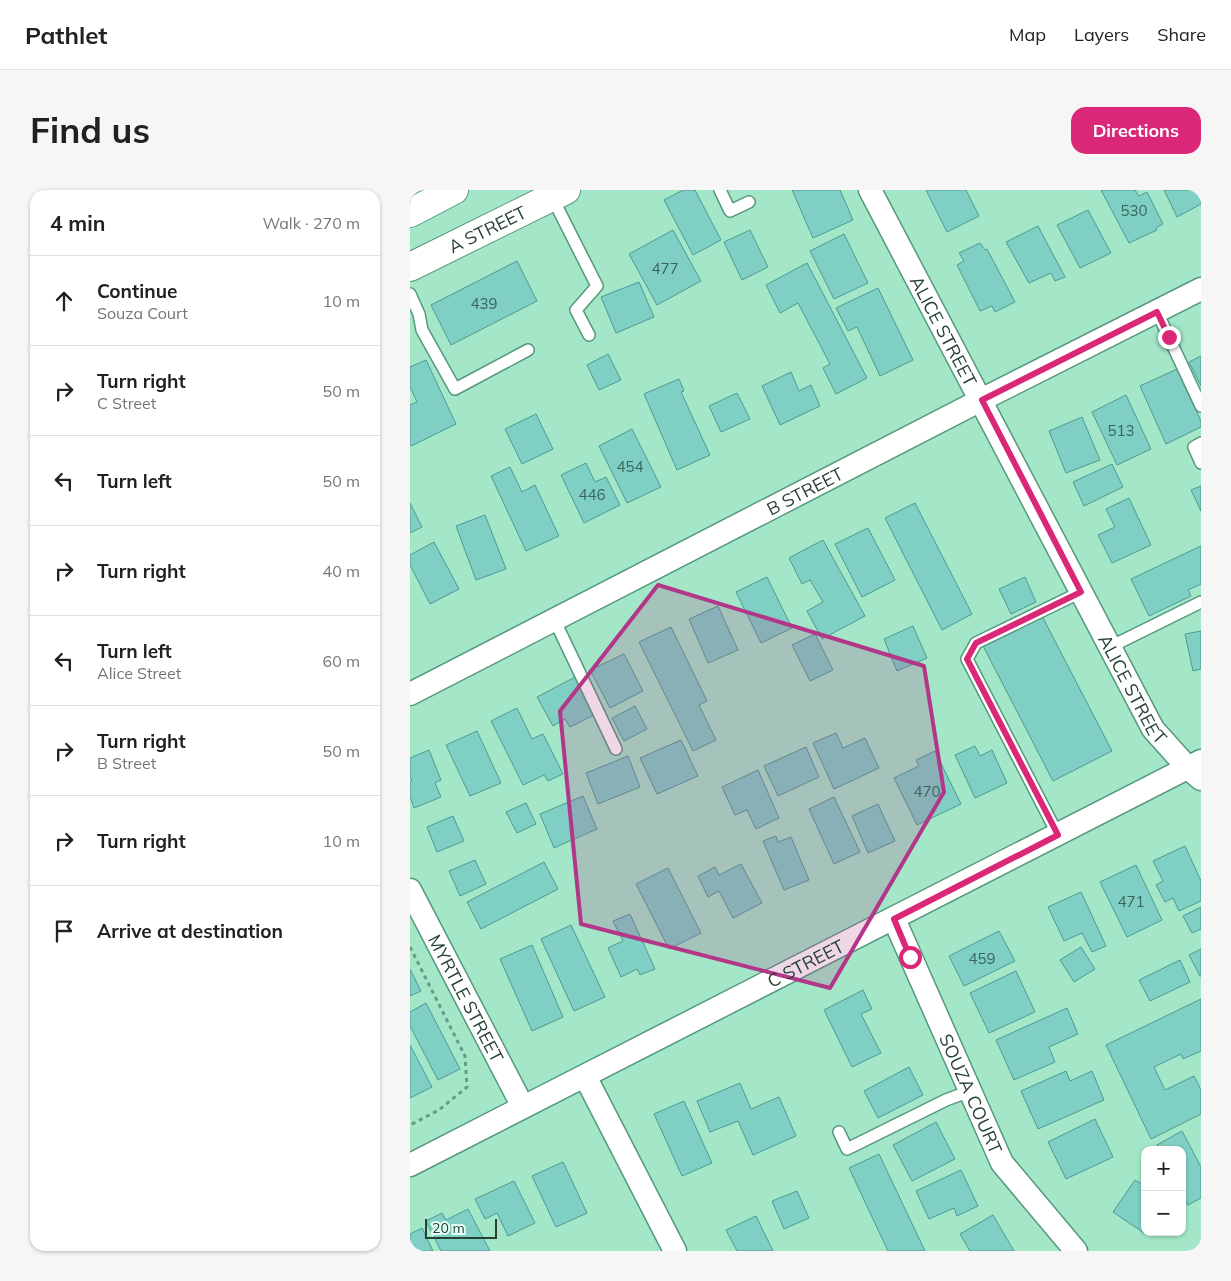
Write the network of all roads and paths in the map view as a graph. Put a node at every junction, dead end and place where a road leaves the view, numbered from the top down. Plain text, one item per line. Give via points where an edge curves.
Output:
1 (720, 190) edge
2 (870, 190) edge
3 (452, 191) edge
4 (559, 193) edge
5 (749, 202) dead end
6 (410, 213) edge
7 (410, 268) edge
8 (1201, 289) edge
9 (410, 294) edge
10 (1157, 312) junction
11 (589, 335) dead end
12 (528, 350) dead end
13 (982, 400) junction
14 (1201, 406) edge
15 (1201, 443) edge
16 (1201, 463) edge
17 (1081, 592) junction
18 (1201, 602) edge
19 (554, 620) junction
20 (1110, 646) junction
21 (410, 694) edge
22 (616, 749) dead end
23 (1197, 769) edge
24 (1058, 835) junction
25 (410, 890) edge
26 (894, 919) junction
27 (417, 921) edge
28 (410, 947) edge
29 (585, 1076) junction
30 (970, 1090) junction
31 (523, 1108) junction
32 (410, 1125) edge
33 (839, 1132) dead end
34 (410, 1165) edge
35 (675, 1251) edge
36 (1076, 1251) edge

1 - 5 lane via 730,211
2 - 13 street, ALICE STREET
3 - 6 main road
4 - 7 main road, A STREET
4 - 11 lane via 597,286 576,310
8 - 10 street, B STREET
9 - 12 lane via 422,330 455,389
10 - 13 street, B STREET
10 - 14 lane
13 - 17 street, ALICE STREET
13 - 19 street, B STREET
15 - 16 lane via 1194,447
17 - 20 street, ALICE STREET
17 - 24 lane via 976,643 967,659
18 - 20 lane
19 - 21 street, B STREET
19 - 22 lane
20 - 23 street, ALICE STREET via 1153,729
23 - 24 street, C STREET
24 - 26 street, C STREET
25 - 27 street, MYRTLE STREET
26 - 29 street, C STREET
26 - 30 street, SOUZA COURT
27 - 31 street, MYRTLE STREET
28 - 32 path via 465,1056 467,1087 439,1110
29 - 31 street, C STREET
29 - 35 street
30 - 33 lane via 847,1149
30 - 36 street, SOUZA COURT via 1002,1163
31 - 34 street, C STREET

